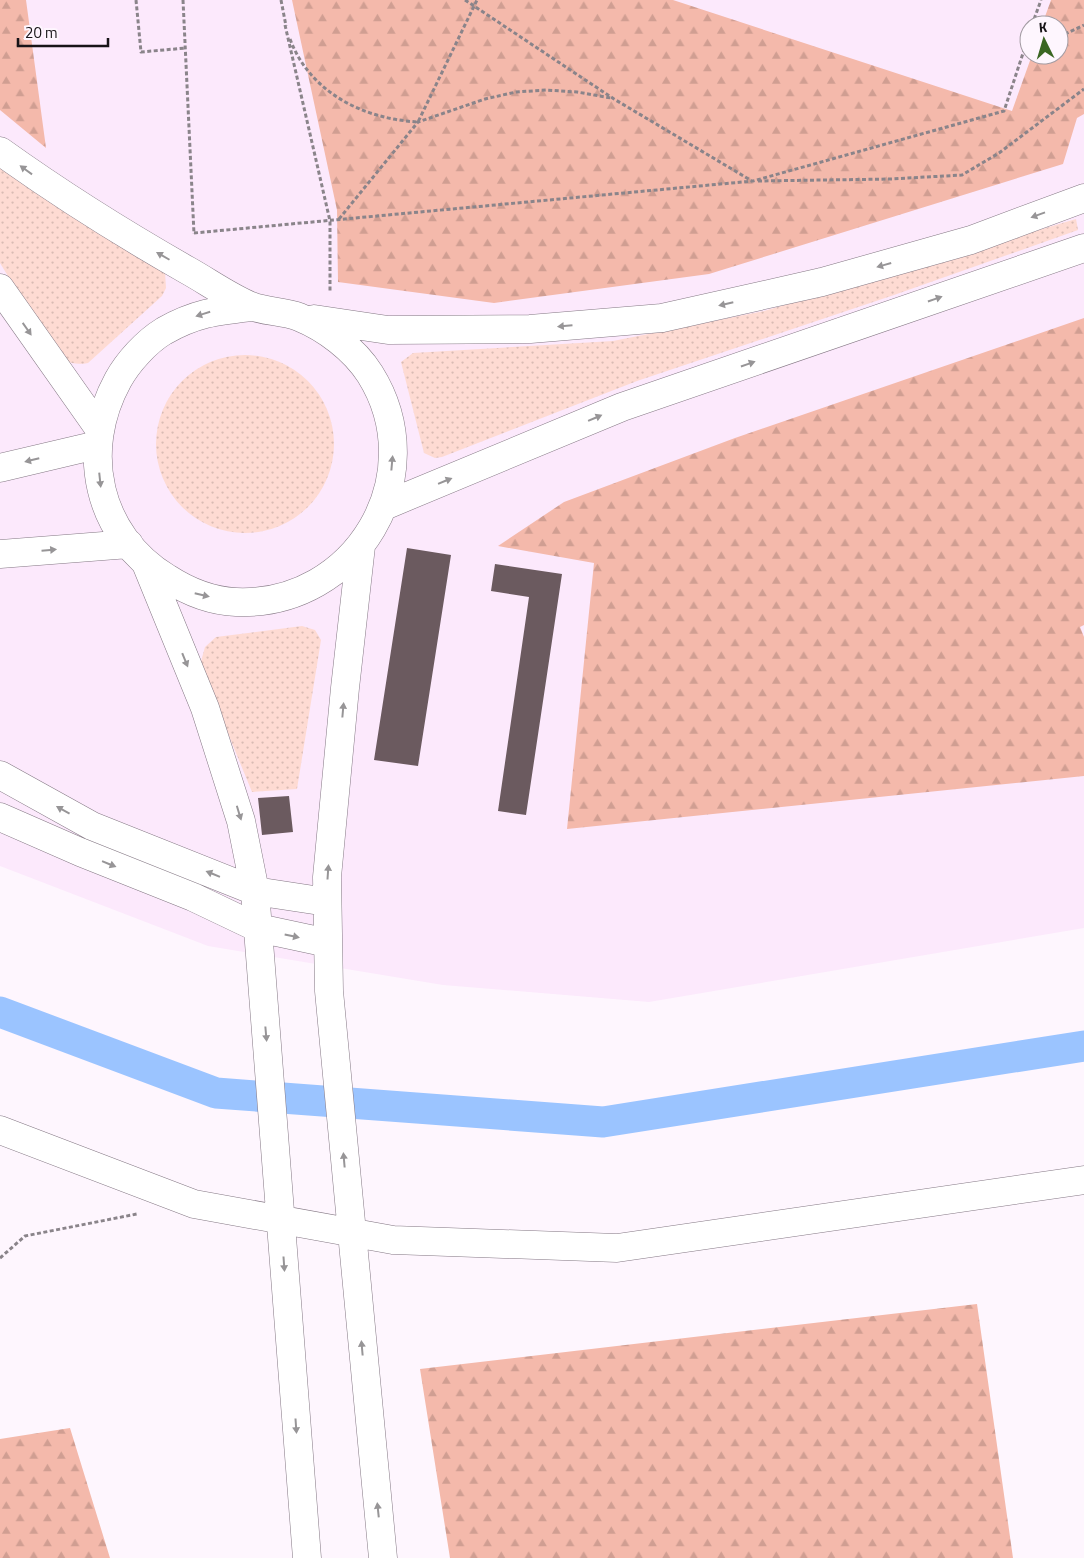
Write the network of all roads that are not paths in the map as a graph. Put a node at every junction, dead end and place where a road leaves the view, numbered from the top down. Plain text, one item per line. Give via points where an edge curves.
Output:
1 (0, 151) edge
2 (1084, 198) edge
3 (1084, 248) edge
4 (0, 288) edge
5 (251, 306) junction
6 (298, 316) junction
7 (98, 437) junction
8 (0, 468) edge
9 (384, 506) junction
10 (129, 544) junction
11 (361, 546) junction
12 (0, 554) edge
13 (147, 566) junction
14 (0, 775) edge
15 (0, 817) edge
16 (255, 891) junction
17 (327, 902) junction
18 (258, 928) junction
19 (328, 944) junction
20 (0, 1130) edge
21 (1084, 1180) edge
22 (280, 1209) junction
23 (350, 1220) junction
24 (307, 1558) edge
25 (383, 1558) edge

5 -> 1 street via 135,240 51,188
2 -> 6 street via 971,240 822,282 662,318 530,329 388,330
9 -> 3 street via 622,407
4 -> 7 street
5 - 6 street
5 -> 7 street via 204,312 161,333 126,365 106,403
9 -> 6 street via 394,461 388,416 369,373 338,339
7 -> 8 street
7 -> 10 street via 100,487 117,530
9 - 11 street
12 -> 10 street
10 - 13 street
13 -> 11 street via 188,591 235,602 282,598 326,579
17 -> 11 street
13 -> 16 street via 205,708 241,820
16 -> 14 street via 92,826
15 -> 18 street via 193,897
16 - 17 street
16 - 18 street
17 - 19 street
18 -> 19 street
18 -> 22 street
23 -> 19 street via 329,991
20 - 22 street via 194,1204
21 - 23 street via 617,1248 393,1240
22 - 23 street
22 -> 24 street
25 -> 23 street

